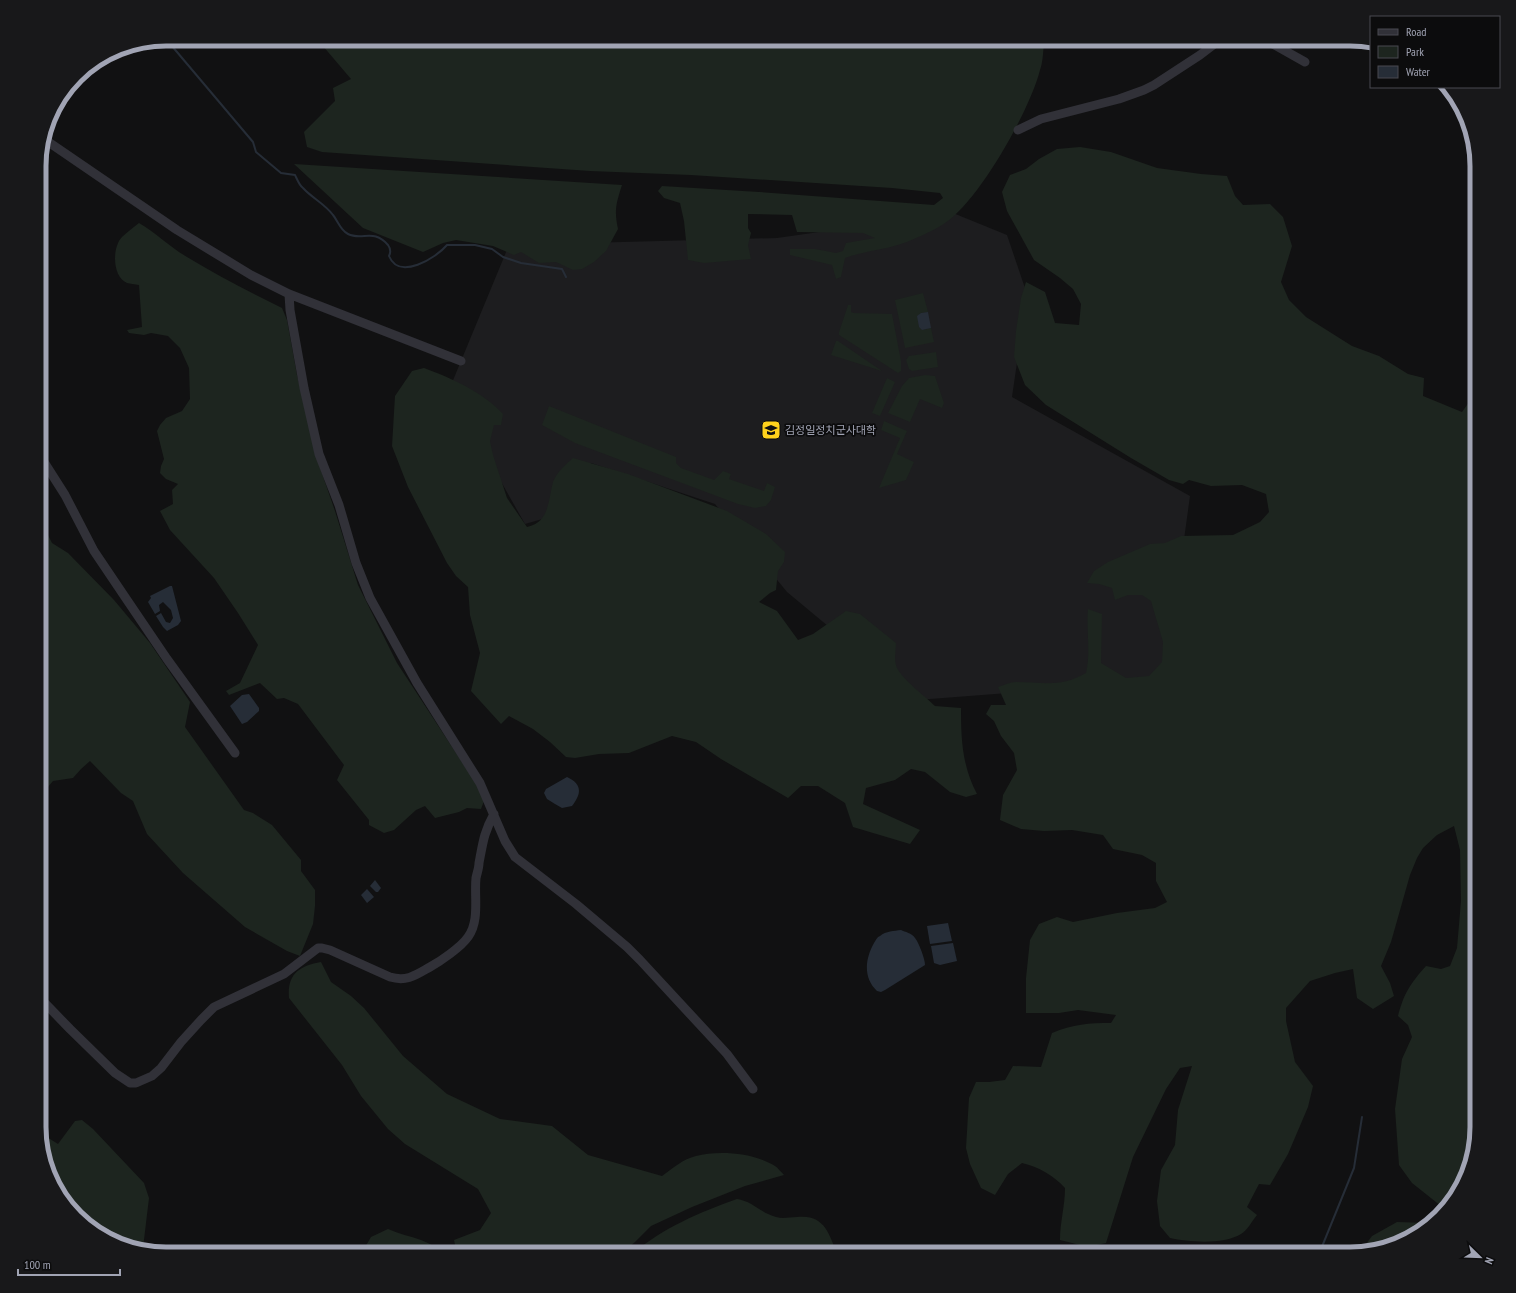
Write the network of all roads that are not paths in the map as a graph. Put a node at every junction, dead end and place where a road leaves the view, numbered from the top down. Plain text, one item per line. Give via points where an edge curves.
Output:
1 (1212, 46) edge
2 (1276, 46) edge
3 (1305, 62) dead end
4 (1018, 130) dead end
5 (49, 142) edge
6 (289, 294) junction
7 (461, 361) dead end
8 (46, 465) edge
9 (235, 753) dead end
10 (494, 814) junction
11 (46, 1004) edge
12 (753, 1089) dead end

1 - 4 street via 1144,90 1040,119
2 - 3 street
5 - 6 street via 178,230 251,275
6 - 7 street
6 - 10 street via 304,388 319,454 339,505 356,563 370,598 417,683 480,783
8 - 9 street via 65,495 94,551
10 - 11 street via 486,827 476,877 473,927 468,937 434,965 414,976 399,980 330,950 318,948 284,974 214,1008 181,1042 161,1068 152,1076 136,1083 115,1073
10 - 12 street via 515,857 627,947 727,1054

